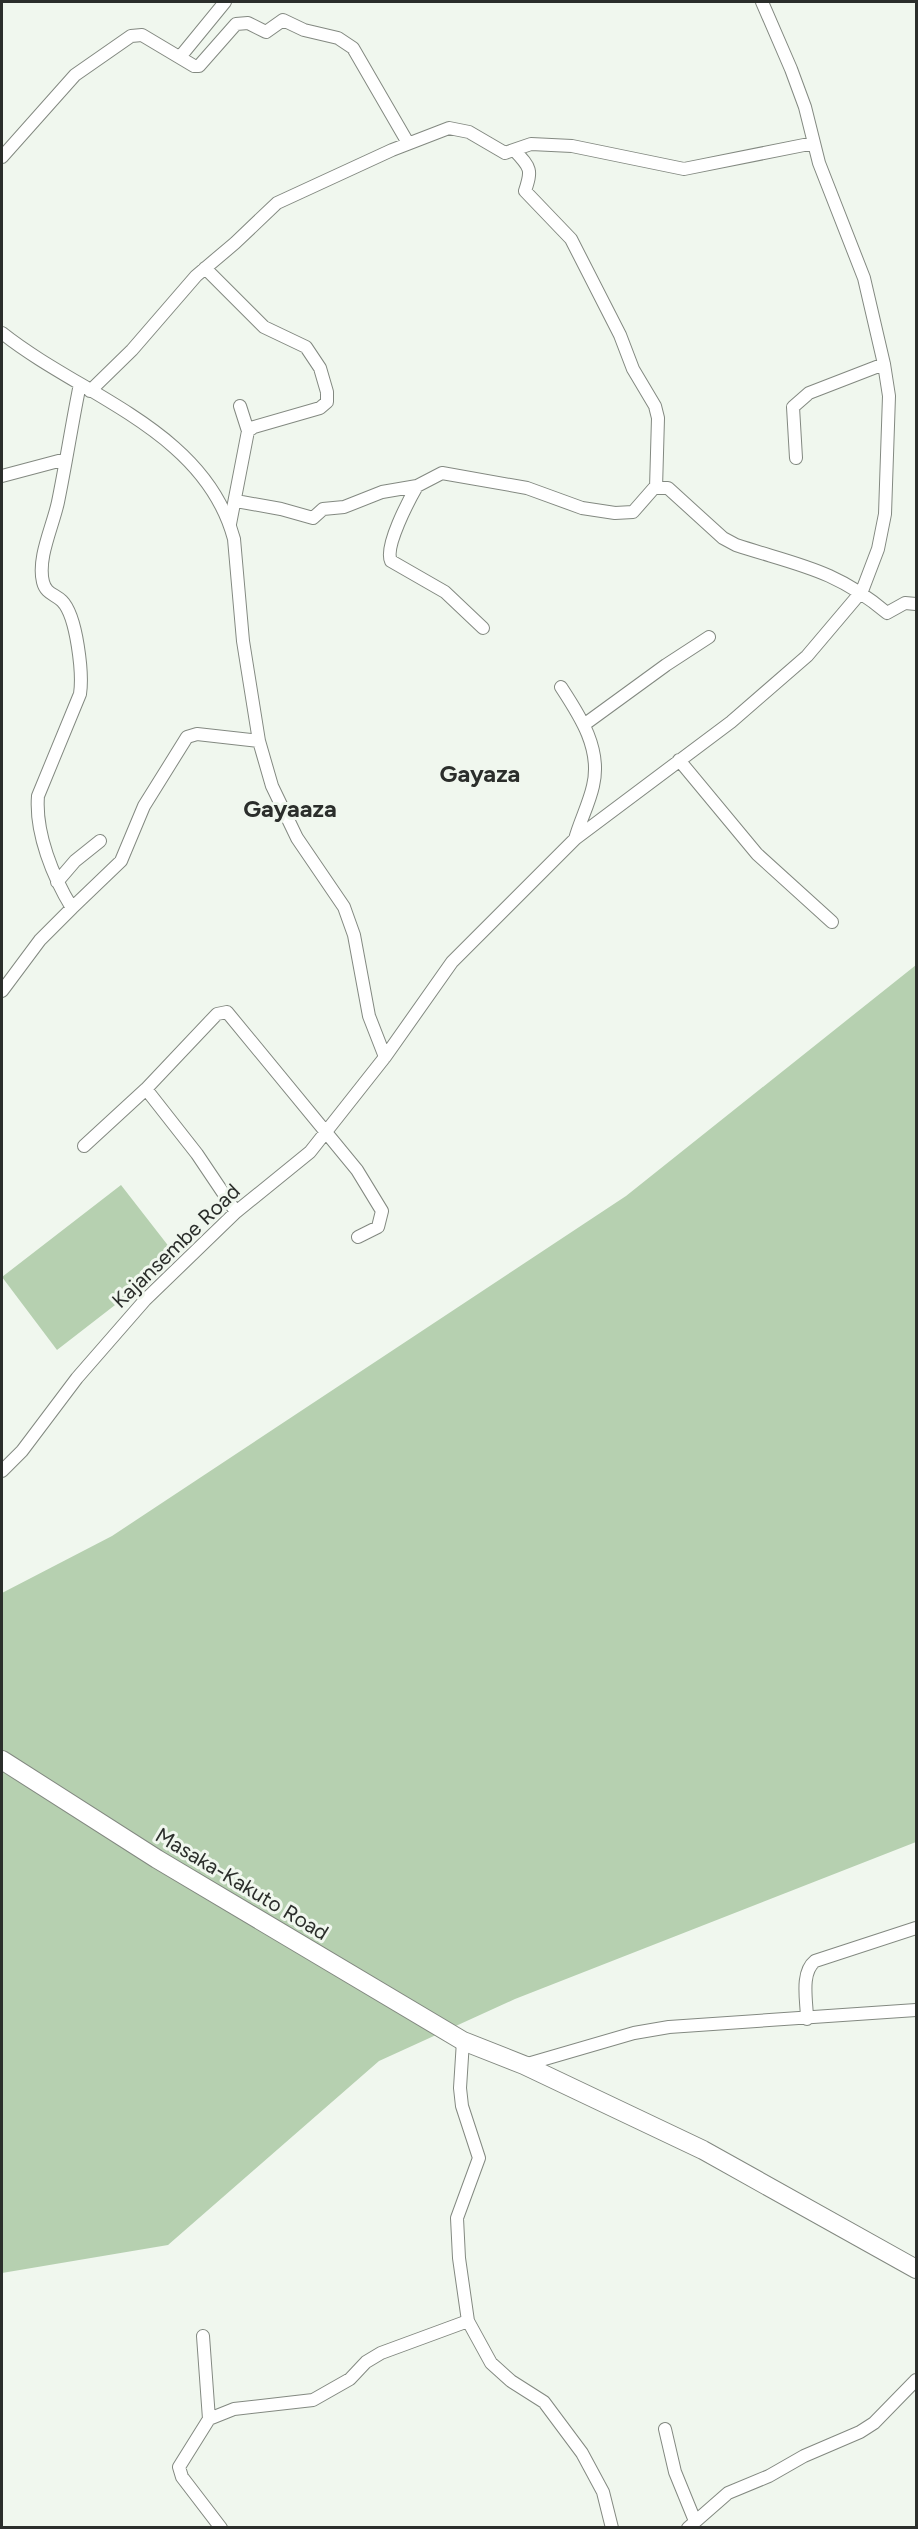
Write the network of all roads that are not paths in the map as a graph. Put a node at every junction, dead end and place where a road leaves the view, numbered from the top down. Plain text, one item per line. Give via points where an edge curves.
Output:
1 (225, 2) edge
2 (762, 2) edge
3 (180, 57) junction
4 (408, 143) junction
5 (814, 143) junction
6 (515, 151) junction
7 (2, 157) edge
8 (205, 268) junction
9 (2, 333) edge
10 (884, 364) junction
11 (85, 387) junction
12 (240, 406) dead end
13 (248, 431) junction
14 (796, 458) dead end
15 (66, 459) junction
16 (2, 476) edge
17 (417, 486) junction
18 (656, 488) junction
19 (236, 501) junction
20 (230, 524) junction
21 (862, 591) junction
22 (916, 604) edge
23 (483, 628) dead end
24 (709, 637) dead end
25 (561, 687) dead end
26 (585, 724) junction
27 (259, 741) junction
28 (679, 760) junction
29 (575, 839) junction
30 (100, 841) dead end
31 (57, 882) junction
32 (72, 908) junction
33 (832, 922) dead end
34 (2, 990) edge
35 (385, 1057) junction
36 (146, 1089) junction
37 (325, 1133) junction
38 (84, 1146) dead end
39 (236, 1212) junction
40 (358, 1237) dead end
41 (2, 1471) edge
42 (2, 1760) edge
43 (916, 1928) edge
44 (916, 2010) edge
45 (807, 2019) junction
46 (463, 2041) junction
47 (524, 2065) junction
48 (916, 2269) edge
49 (468, 2321) junction
50 (203, 2336) dead end
51 (916, 2380) edge
52 (209, 2419) junction
53 (665, 2429) dead end
54 (691, 2524) edge
55 (221, 2528) edge
56 (612, 2528) edge

1 - 3 street
2 - 5 street, Kajansembe Road via 801,98
3 - 4 street via 199,66 229,31 242,23 266,32 283,20 304,30 325,32 353,48
3 - 7 street via 142,35 131,36 75,75
4 - 6 street via 457,128 499,150
4 - 8 street via 277,203
5 - 6 street via 684,169 572,146 540,143
5 - 10 street, Kajansembe Road via 864,278
6 - 18 street via 529,168 530,182 525,191 572,239 633,369 655,406
8 - 11 street via 132,350
8 - 13 street via 264,327 306,347 320,368 327,392 327,402 320,408
9 - 11 street
10 - 14 street via 809,393 793,407
10 - 21 street, Kajansembe Road via 889,396 885,513 878,549
11 - 15 street
11 - 20 street via 151,427 184,455 212,491
12 - 13 street
13 - 19 street
15 - 16 street
15 - 31 street via 43,562 43,582 69,613 83,677 80,694 38,796 36,814
17 - 18 street via 431,477 451,473 528,488 582,508 625,514 638,508
17 - 19 street via 382,492 344,507 323,509 313,518
17 - 23 street via 389,557 445,592
18 - 21 street via 668,488 736,545 822,571
19 - 20 street
20 - 27 street
21 - 22 street via 886,613 905,603
21 - 28 street, Kajansembe Road via 807,656 731,722
24 - 26 street
25 - 26 street
26 - 29 street via 590,737 594,784
27 - 32 street via 197,734 187,737 144,806 121,861
27 - 35 street via 272,786 297,838 344,907 354,935 369,1016
28 - 29 street, Kajansembe Road
28 - 33 street via 757,854
29 - 35 street, Kajansembe Road via 452,962
30 - 31 street
31 - 32 street
32 - 34 street via 40,940
35 - 37 street, Kajansembe Road
36 - 37 street via 217,1014 227,1012
36 - 38 street
36 - 39 street
37 - 39 street, Kajansembe Road via 310,1152
37 - 40 street via 349,1159 382,1211 378,1227
39 - 41 street, Kajansembe Road via 113,1334
42 - 46 highway, Masaka-Kakuto Road via 186,1876
43 - 45 street via 810,1965 806,1977
44 - 45 street
45 - 47 street via 669,2026
46 - 47 highway, Masaka-Kakuto Road
46 - 49 street via 462,2106 479,2158 457,2217
47 - 48 highway, Masaka-Kakuto Road via 703,2150
49 - 52 street via 381,2353 350,2379 313,2400 234,2409
49 - 56 street via 491,2363 543,2402 582,2453 603,2492
50 - 52 street
51 - 54 street via 860,2432 728,2493
52 - 55 street via 179,2467 182,2477
53 - 54 street

